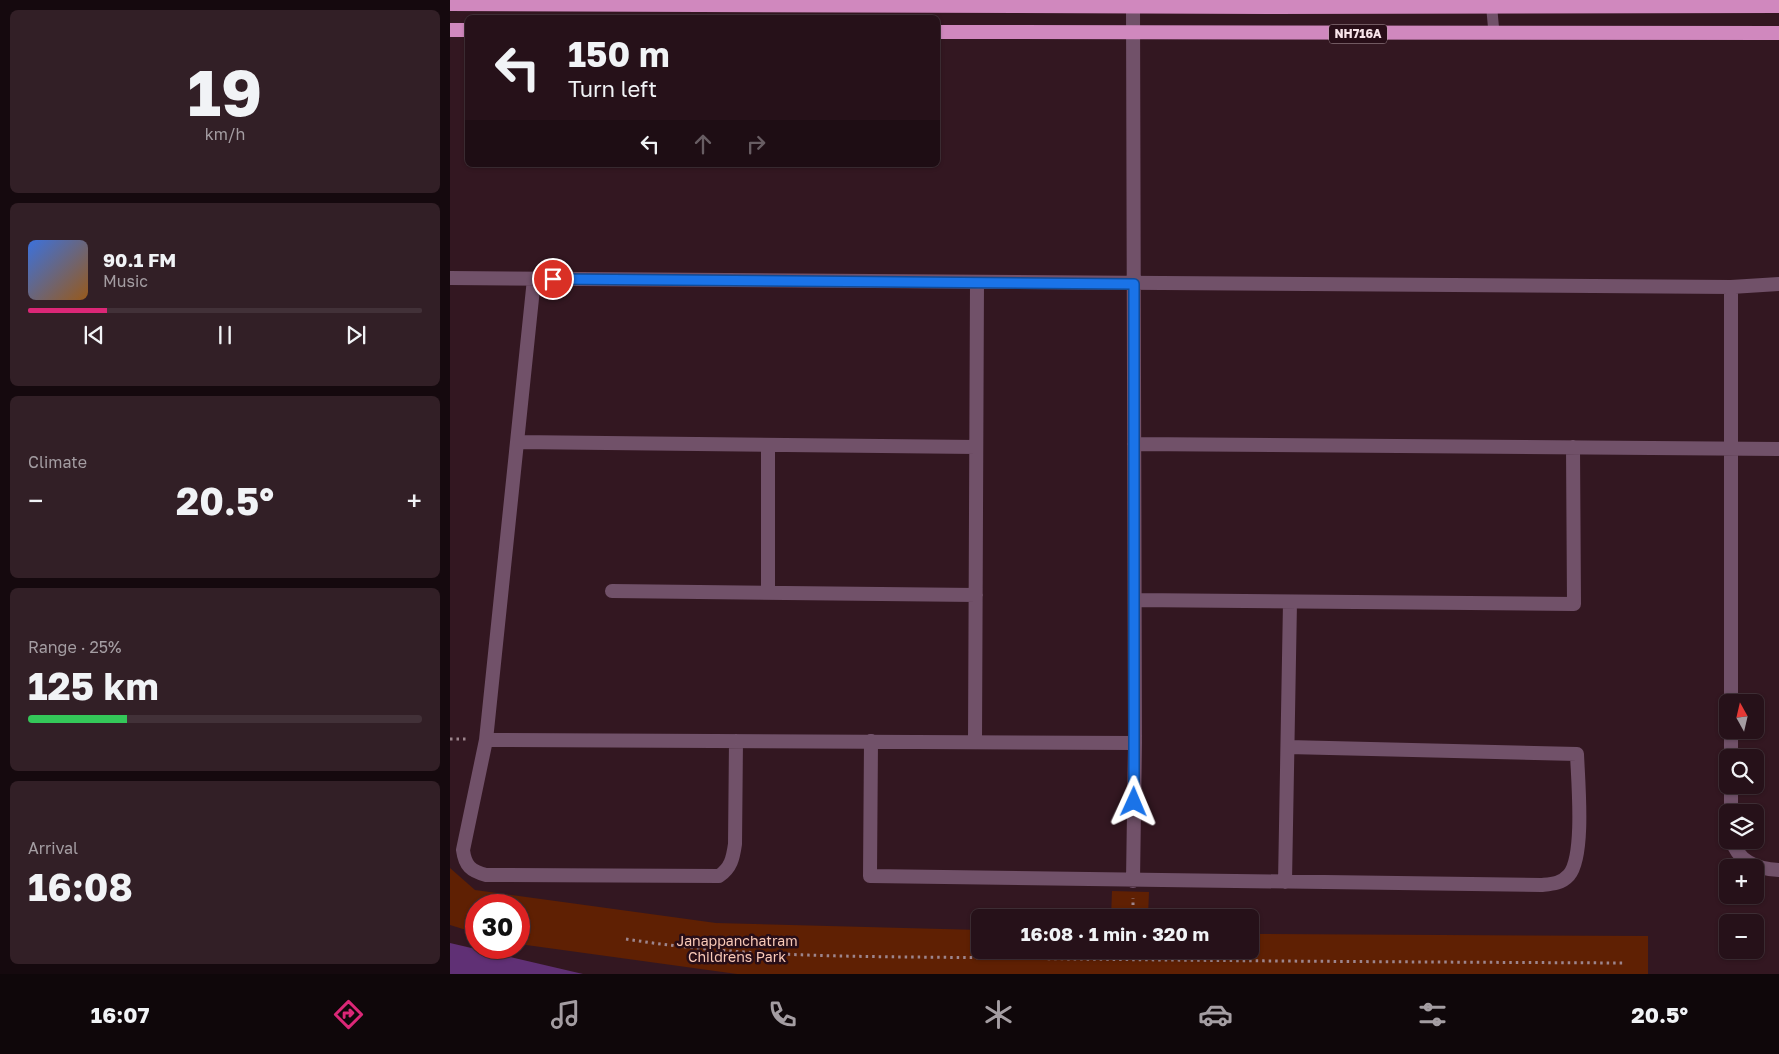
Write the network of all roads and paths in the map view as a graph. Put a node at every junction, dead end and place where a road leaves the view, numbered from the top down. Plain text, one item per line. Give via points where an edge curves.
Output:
1 (1023, 3) edge
2 (1491, 3) edge
3 (450, 4) edge
4 (1427, 4) edge
5 (1779, 6) edge
6 (1133, 7) junction
7 (450, 30) edge
8 (465, 30) edge
9 (940, 32) edge
10 (1133, 33) junction
11 (1494, 33) junction
12 (1779, 33) edge
13 (450, 278) edge
14 (534, 279) junction
15 (977, 283) junction
16 (1134, 284) junction
17 (1779, 284) edge
18 (1731, 287) junction
19 (517, 442) junction
20 (1134, 444) junction
21 (768, 445) junction
22 (976, 447) junction
23 (1572, 447) junction
24 (1731, 448) junction
25 (1779, 449) edge
26 (612, 591) dead end
27 (768, 593) junction
28 (976, 595) junction
29 (1135, 600) junction
30 (1290, 602) junction
31 (1731, 694) edge
32 (486, 740) junction
33 (736, 741) junction
34 (870, 741) junction
35 (975, 742) junction
36 (1135, 743) junction
37 (1288, 747) junction
38 (1736, 849) edge
39 (1779, 870) edge
40 (1133, 881) junction
41 (1286, 882) junction
42 (626, 939) dead end
43 (1132, 960) joint
44 (1624, 963) dead end

1 - 3 highway, NH716A
1 - 6 highway, NH716A
2 - 4 highway, NH716A
2 - 5 highway, NH716A
2 - 11 lane
4 - 6 highway, NH716A
6 - 10 street
7 - 8 highway
9 - 10 highway, NH716A
10 - 11 highway, NH716A
10 - 16 street
11 - 12 highway, NH716A
13 - 14 street
14 - 15 street
14 - 19 street
15 - 16 street
15 - 22 street
16 - 18 street
16 - 20 street
17 - 18 street
18 - 24 street
19 - 21 street
19 - 32 street
20 - 23 street
20 - 29 street
21 - 22 street
21 - 27 street
22 - 28 street
23 - 24 street
23 - 30 street via 1574,604
24 - 25 street
24 - 31 street
26 - 27 street
27 - 28 street
28 - 35 street
29 - 30 street
29 - 36 street
30 - 37 street
32 - 33 street
32 - 33 street via 463,850 464,860 474,872 486,875 709,877 719,876 728,870 733,859
33 - 34 street
34 - 35 street
34 - 40 street via 870,876
35 - 36 street
36 - 40 street
37 - 41 street
37 - 41 street via 1577,754 1578,844 1575,863 1568,876 1558,883
38 - 39 street via 1751,864
40 - 41 street
42 - 43 path via 674,947 785,954
43 - 44 path

